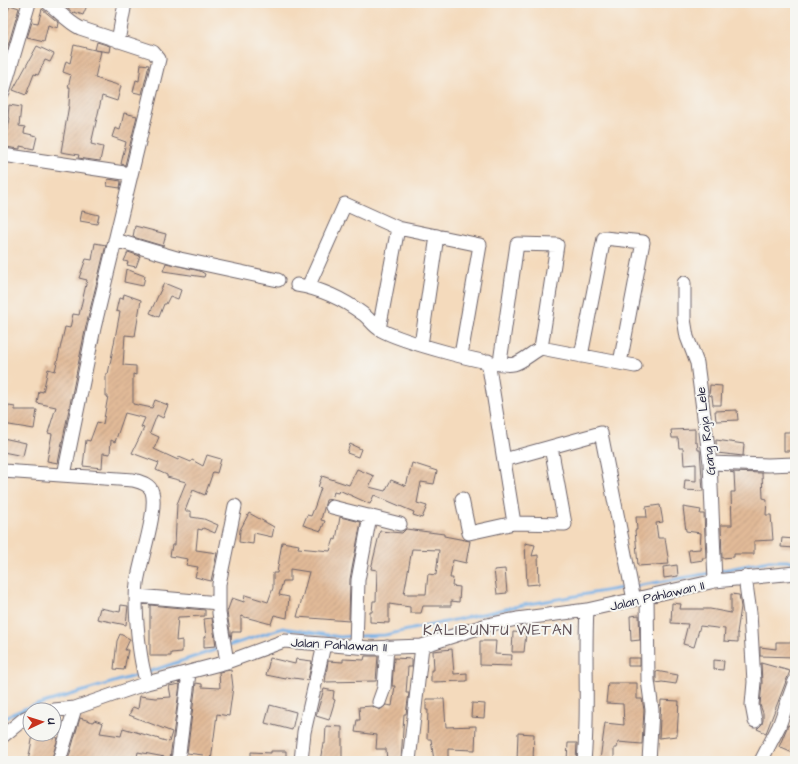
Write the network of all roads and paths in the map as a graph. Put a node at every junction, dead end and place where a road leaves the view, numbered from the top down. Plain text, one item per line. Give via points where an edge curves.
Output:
1 (29, 3) edge
2 (48, 3) edge
3 (125, 3) edge
4 (118, 41) junction
5 (3, 92) edge
6 (3, 155) edge
7 (130, 174) junction
8 (398, 228) junction
9 (437, 236) junction
10 (115, 240) junction
11 (278, 280) dead end
12 (684, 283) dead end
13 (379, 330) junction
14 (421, 345) junction
15 (540, 348) junction
16 (461, 355) junction
17 (581, 356) junction
18 (494, 362) junction
19 (620, 363) junction
20 (635, 366) dead end
21 (551, 447) junction
22 (504, 460) junction
23 (710, 463) junction
24 (795, 464) edge
25 (3, 471) edge
26 (64, 475) junction
27 (462, 499) dead end
28 (235, 506) dead end
29 (332, 506) dead end
30 (370, 516) junction
31 (514, 523) junction
32 (400, 524) dead end
33 (795, 573) edge
34 (745, 578) junction
35 (715, 581) junction
36 (137, 596) junction
37 (647, 597) junction
38 (634, 600) junction
39 (219, 603) junction
40 (587, 610) junction
41 (356, 644) junction
42 (324, 645) junction
43 (422, 646) junction
44 (387, 647) junction
45 (226, 658) junction
46 (188, 673) junction
47 (146, 677) junction
48 (794, 684) edge
49 (379, 702) dead end
50 (75, 708) junction
51 (62, 709) edge
52 (22, 720) edge
53 (755, 721) dead end
54 (3, 736) edge
55 (59, 761) edge
56 (178, 761) edge
57 (301, 761) edge
58 (409, 761) edge
59 (584, 761) edge
60 (649, 761) edge
61 (761, 761) edge

1 - 5 street
2 - 4 street via 73,24
3 - 4 street
4 - 7 street via 153,52 159,59
6 - 7 street
7 - 10 street
8 - 9 street
8 - 13 street
8 - 13 street via 345,204 303,286 346,300
9 - 14 street
9 - 16 street via 480,245
10 - 11 street via 180,260
10 - 26 street
12 - 23 street, Gang Raja Lele via 684,318 687,337 697,363
13 - 14 street
14 - 16 street
15 - 17 street
15 - 18 street via 515,364
15 - 18 street via 557,245 517,244
16 - 18 street
17 - 19 street
17 - 19 street via 604,238 643,242
18 - 22 street
19 - 20 street
21 - 22 street
21 - 31 street via 564,524
21 - 38 street via 601,433
22 - 31 street
23 - 24 street
23 - 35 street, Gang Raja Lele
25 - 26 street
26 - 36 street via 133,480 145,483 152,490 154,505 137,584
27 - 31 street via 469,533
28 - 39 street via 219,584
29 - 30 street
30 - 32 street
30 - 41 street via 358,580
33 - 34 street, Jalan Pahlawan II
34 - 35 street, Jalan Pahlawan II
34 - 53 street via 750,613 754,682 752,705
35 - 37 street, Jalan Pahlawan II
36 - 39 street
36 - 47 street via 138,628
37 - 38 street, Jalan Pahlawan II
37 - 60 street via 648,680 652,710
38 - 40 street, Jalan Pahlawan II
39 - 45 street
40 - 43 street, Jalan Pahlawan II via 487,625
40 - 59 street via 587,733
41 - 42 street, Jalan Pahlawan II
41 - 44 street, Jalan Pahlawan II
42 - 45 street, Jalan Pahlawan II via 284,641
42 - 57 street via 304,732
43 - 44 street, Jalan Pahlawan II
43 - 58 street
44 - 49 street via 384,688
45 - 46 street, Jalan Pahlawan II
46 - 47 street, Jalan Pahlawan II
46 - 56 street
47 - 50 street, Jalan Pahlawan II
48 - 61 street via 779,726
50 - 51 street, Jalan Pahlawan II
50 - 55 street
52 - 54 street

